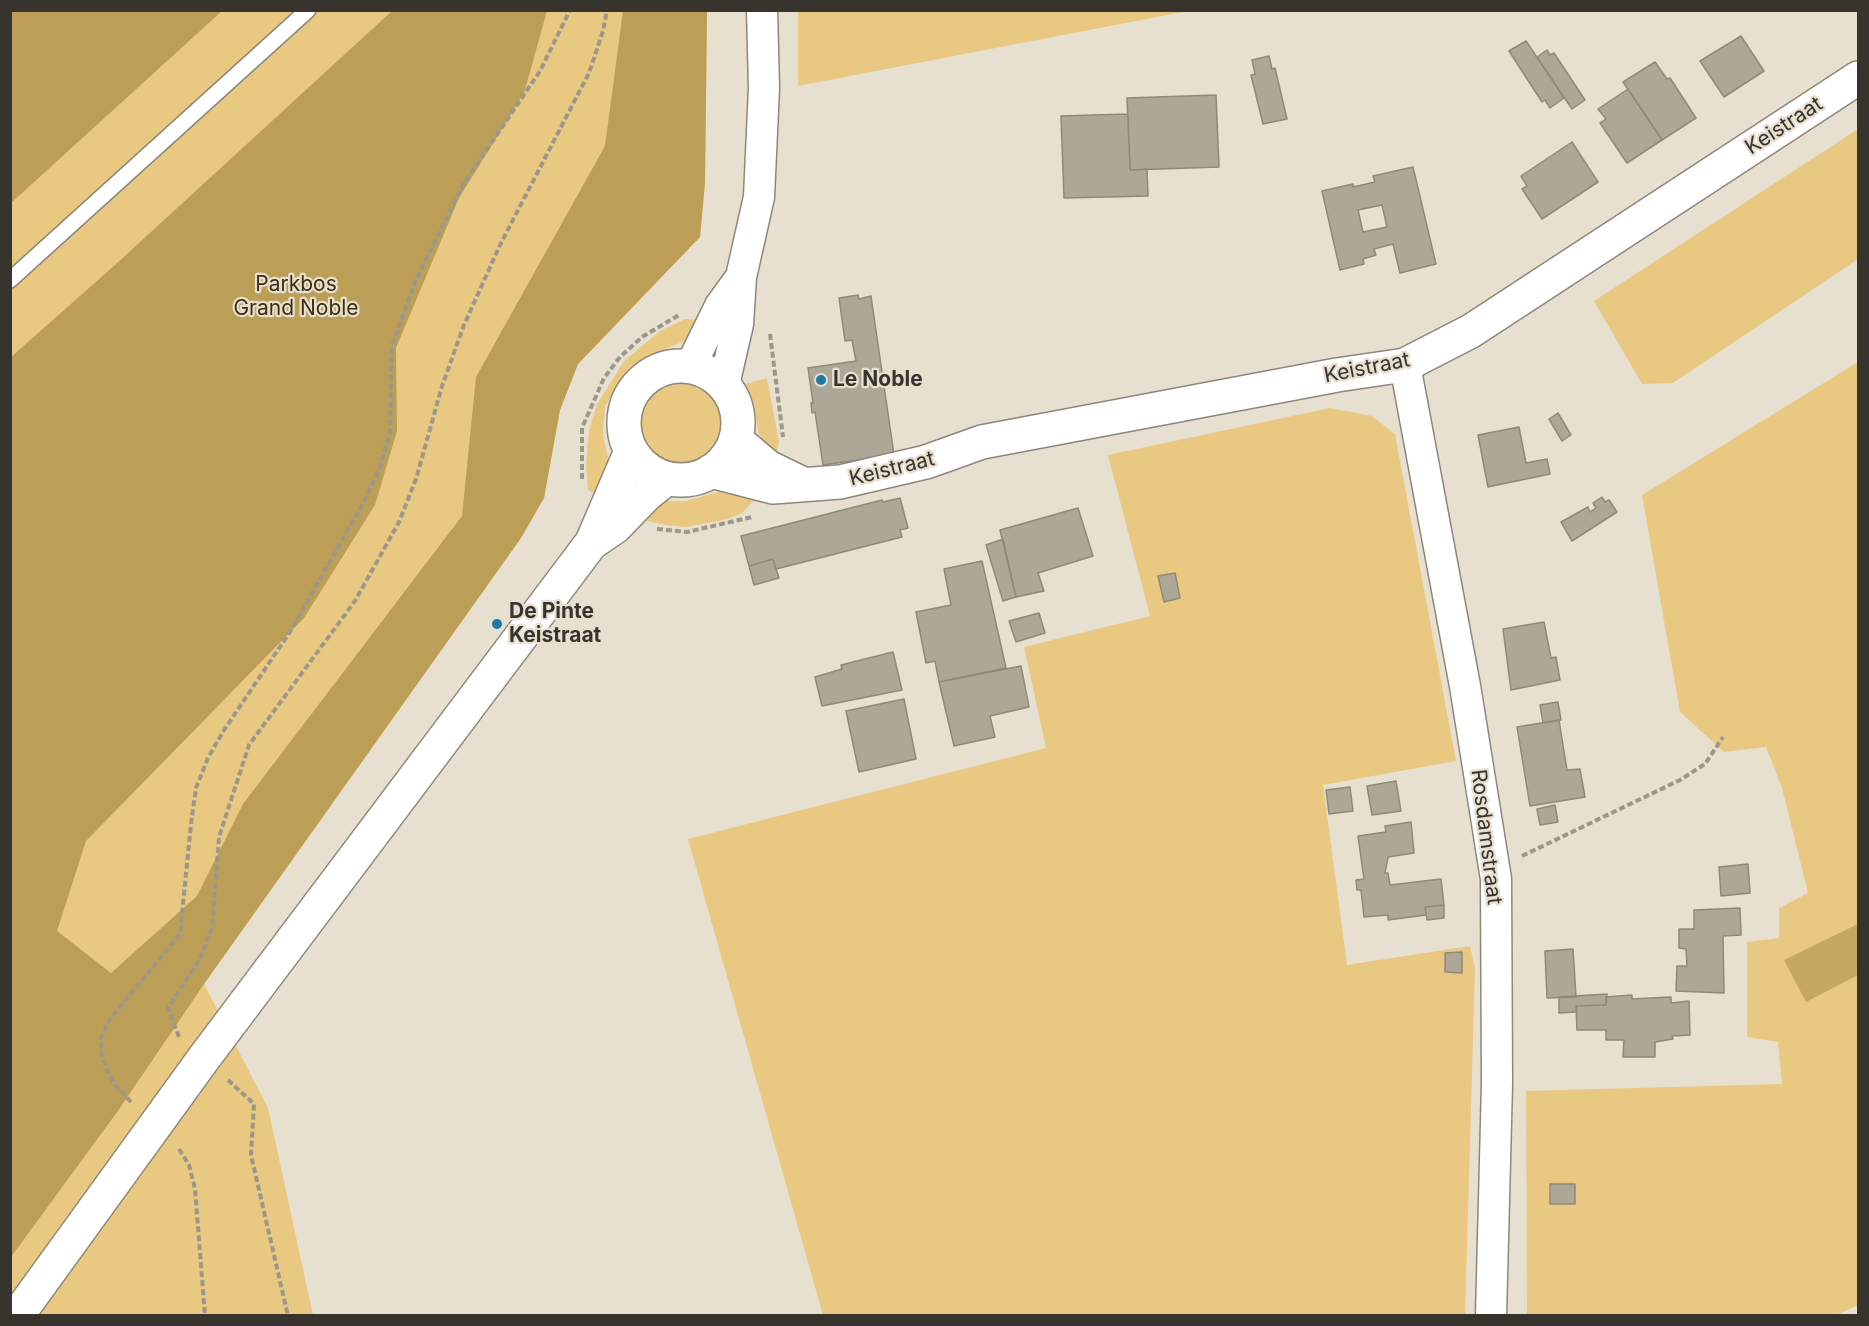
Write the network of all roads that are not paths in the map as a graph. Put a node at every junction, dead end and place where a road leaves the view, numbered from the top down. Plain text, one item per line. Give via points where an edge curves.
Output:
1 (308, 10) edge
2 (762, 10) edge
3 (1858, 78) edge
4 (10, 280) edge
5 (726, 321) junction
6 (1405, 365) junction
7 (690, 367) junction
8 (724, 385) junction
9 (736, 440) junction
10 (631, 451) junction
11 (711, 471) junction
12 (666, 478) junction
13 (792, 478) junction
14 (615, 513) junction
15 (17, 1316) edge
16 (1491, 1316) edge

1 - 4 lane
2 - 5 street via 764,88 759,197 741,277
3 - 6 street, Keistraat via 1471,331
5 - 7 street
5 - 8 street
6 - 13 street, Keistraat via 982,442 887,472 840,482
6 - 16 street, Rosdamstraat via 1465,686 1494,869 1497,1083
7 - 8 street via 703,370
7 - 10 street via 658,370 634,391 623,420
8 - 9 street via 737,411
9 - 11 street via 726,458
9 - 13 street via 768,467
10 - 12 street via 640,463
10 - 14 street
11 - 12 street via 697,478
11 - 13 street, Keistraat via 773,487
12 - 14 street
14 - 15 street via 204,1058

